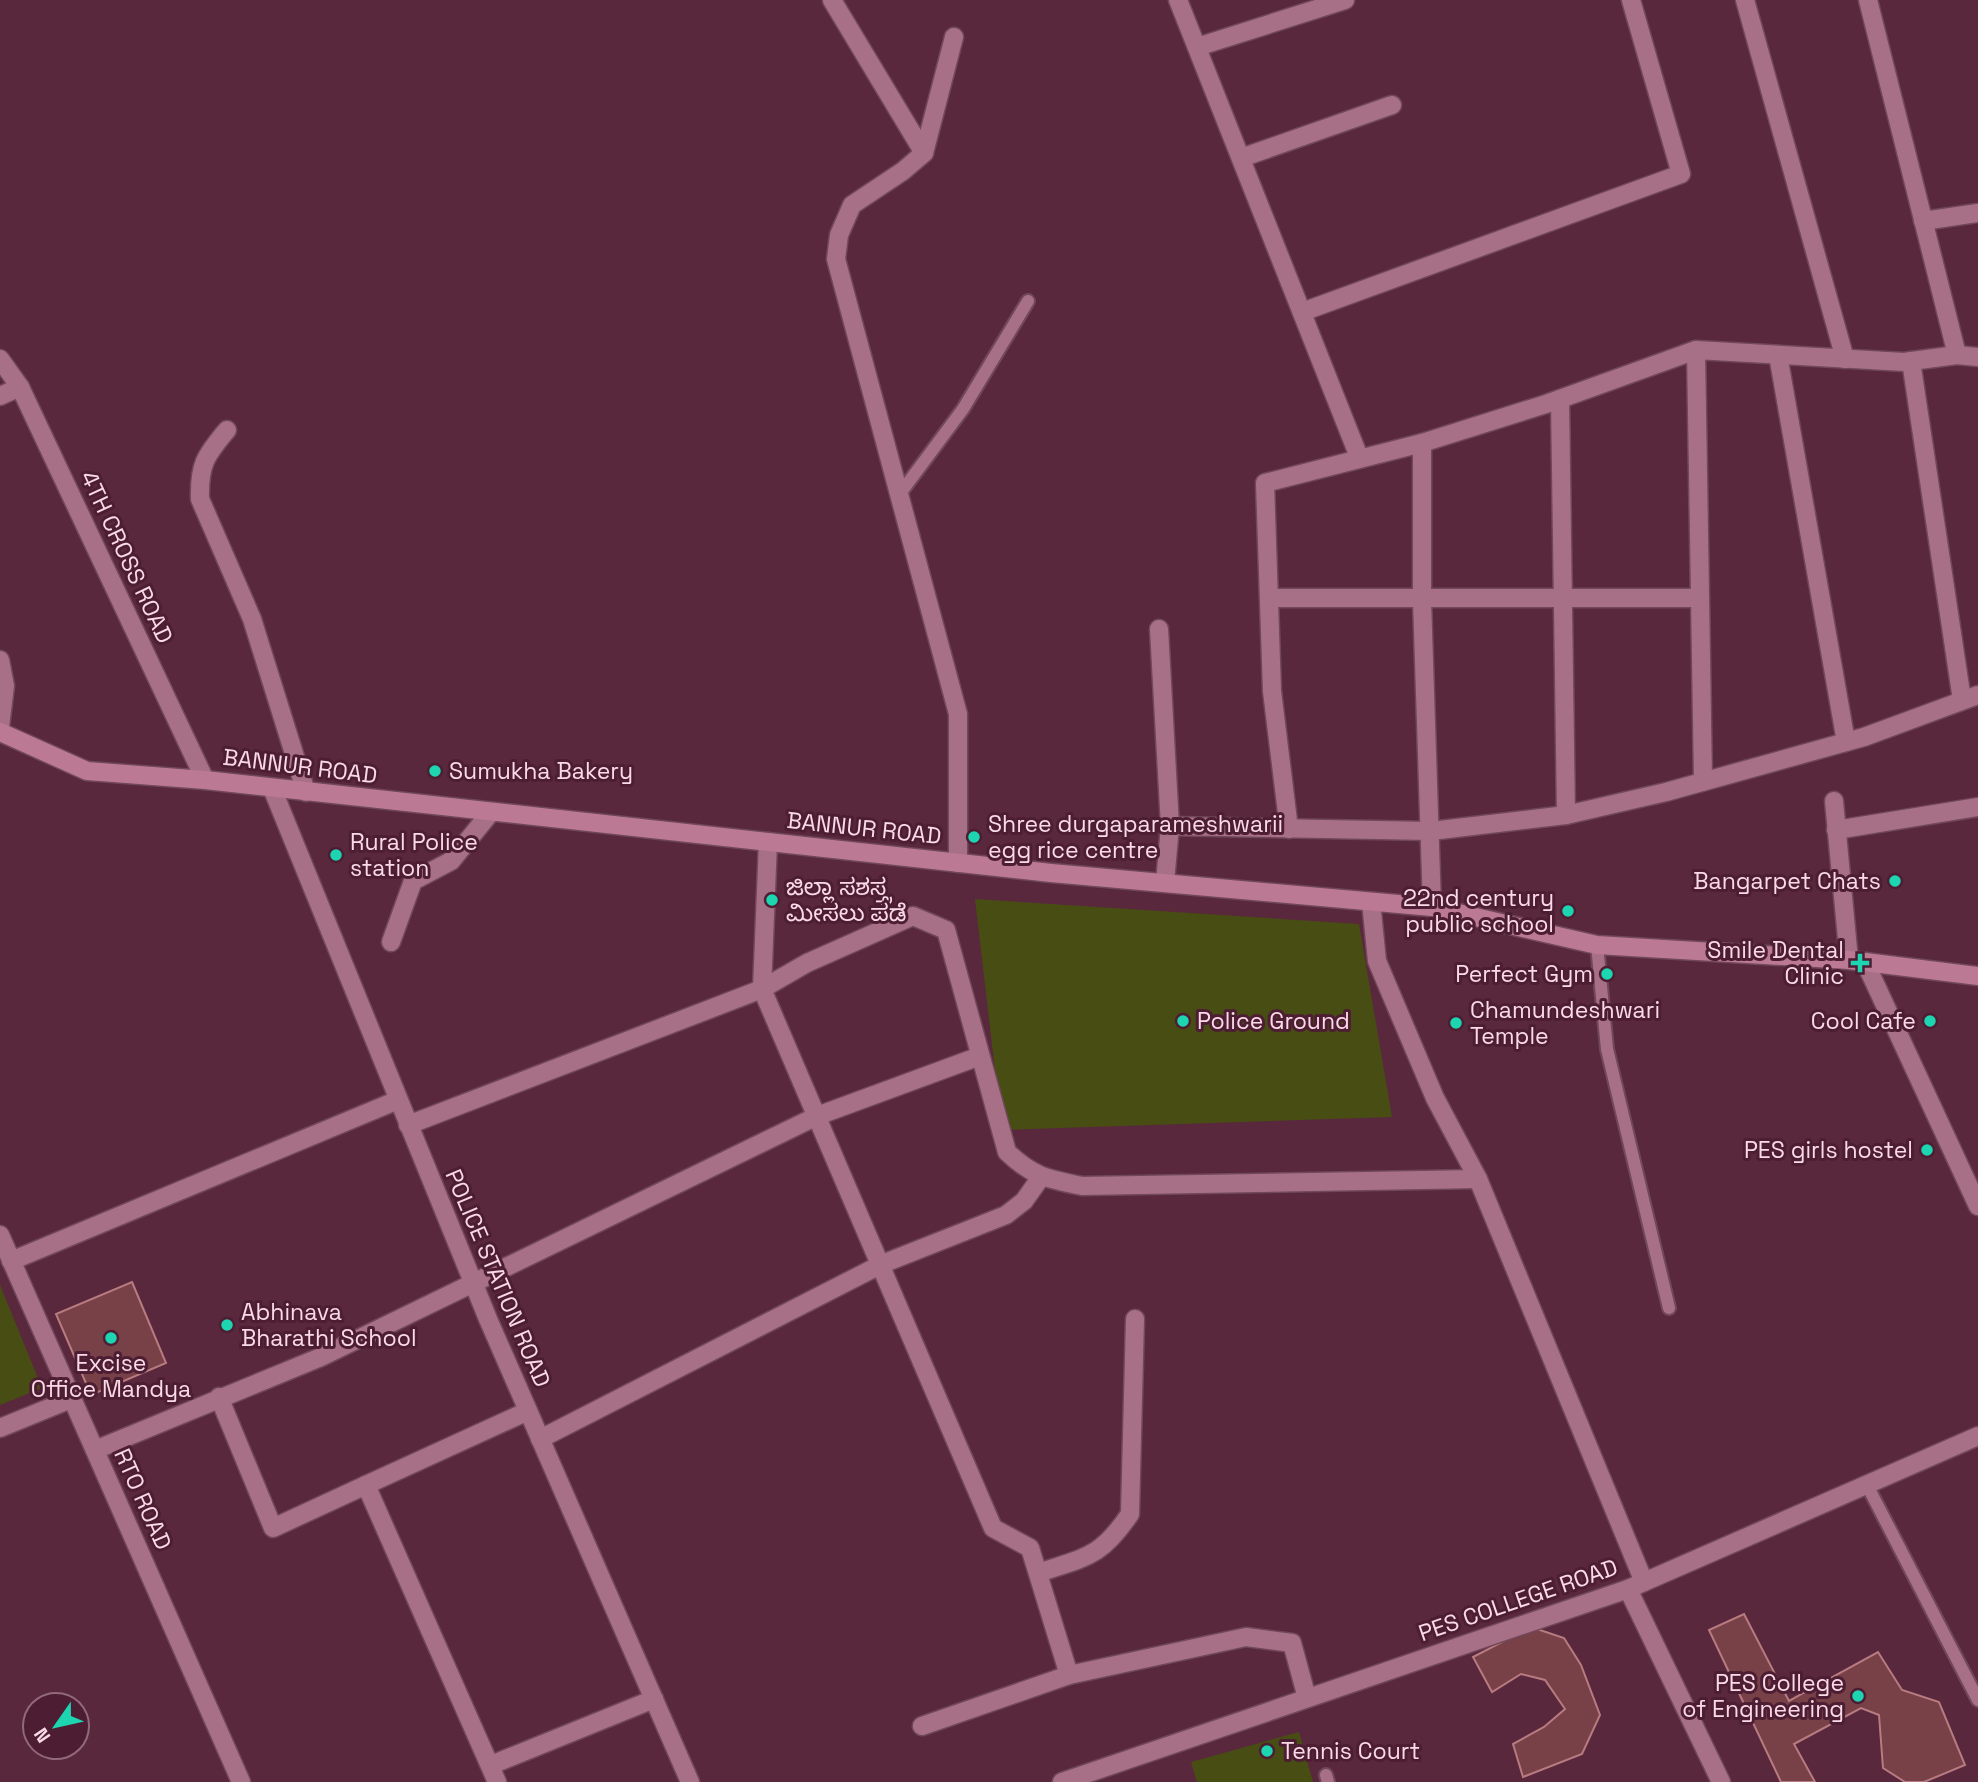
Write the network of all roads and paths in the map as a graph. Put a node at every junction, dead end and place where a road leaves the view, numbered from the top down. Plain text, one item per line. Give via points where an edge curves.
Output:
1 (832, 0) edge
2 (1178, 0) edge
3 (1345, 0) edge
4 (1631, 0) edge
5 (1745, 0) edge
6 (1868, 0) edge
7 (1296, 7) edge
8 (954, 37) dead end
9 (1197, 47) junction
10 (1392, 105) dead end
11 (924, 153) junction
12 (1241, 158) junction
13 (1978, 213) edge
14 (1923, 221) junction
15 (1028, 301) dead end
16 (1302, 312) junction
17 (1696, 350) junction
18 (1778, 355) junction
19 (1957, 355) junction
20 (1978, 358) edge
21 (0, 359) edge
22 (1845, 359) junction
23 (1911, 361) junction
24 (20, 387) junction
25 (0, 396) edge
26 (1560, 399) junction
27 (227, 430) dead end
28 (1422, 443) junction
29 (1359, 457) junction
30 (899, 495) junction
31 (1269, 598) junction
32 (1563, 598) junction
33 (1700, 598) junction
34 (1422, 600) junction
35 (1159, 629) dead end
36 (0, 660) edge
37 (1970, 697) edge
38 (0, 730) edge
39 (1846, 742) junction
40 (205, 780) junction
41 (1703, 780) junction
42 (272, 788) junction
43 (306, 792) junction
44 (1834, 801) dead end
45 (1978, 807) edge
46 (491, 812) junction
47 (1566, 815) junction
48 (1170, 826) junction
49 (1289, 829) junction
50 (1836, 830) junction
51 (1431, 831) junction
52 (768, 842) junction
53 (958, 863) junction
54 (1165, 882) junction
55 (1371, 902) junction
56 (1432, 908) junction
57 (391, 942) dead end
58 (1597, 945) junction
59 (1857, 961) junction
60 (1978, 976) edge
61 (762, 989) junction
62 (980, 1056) junction
63 (398, 1100) junction
64 (817, 1116) junction
65 (408, 1125) junction
66 (1041, 1177) junction
67 (1478, 1179) junction
68 (1978, 1206) edge
69 (0, 1235) edge
70 (11, 1261) junction
71 (882, 1264) junction
72 (473, 1281) junction
73 (1669, 1308) dead end
74 (1135, 1319) dead end
75 (219, 1397) junction
76 (71, 1399) junction
77 (528, 1411) junction
78 (0, 1428) edge
79 (1978, 1436) edge
80 (540, 1439) junction
81 (95, 1450) junction
82 (366, 1485) junction
83 (1867, 1485) junction
84 (1038, 1573) junction
85 (1636, 1586) junction
86 (1069, 1675) junction
87 (1307, 1698) junction
88 (654, 1699) junction
89 (1978, 1700) edge
90 (922, 1726) dead end
91 (494, 1774) edge
92 (241, 1782) edge
93 (690, 1782) edge
94 (1062, 1782) edge
95 (1721, 1782) edge

1 - 11 street
2 - 9 street
3 - 7 street
4 - 16 street via 1681,174
5 - 22 street
6 - 14 street
7 - 9 street
8 - 11 street
9 - 12 street
10 - 12 street
11 - 30 street via 852,205 839,235 836,258
12 - 16 street
13 - 14 street
14 - 19 street
15 - 30 lane via 963,409
16 - 29 street
17 - 18 street
17 - 26 street
17 - 33 street
18 - 22 street
18 - 39 street
19 - 20 street
19 - 23 street
21 - 24 street, 4TH CROSS ROAD
22 - 23 street
23 - 37 street
24 - 25 street
24 - 40 street, 4TH CROSS ROAD
26 - 28 street
26 - 32 street
27 - 43 street via 205,456 199,477 200,499 253,619
28 - 29 street
28 - 34 street
29 - 31 street via 1265,483
30 - 53 street via 958,714
31 - 34 street
31 - 49 street via 1272,691
32 - 33 street
32 - 34 street
32 - 47 street
33 - 41 street
34 - 51 street
35 - 48 street
36 - 38 street via 5,686
37 - 39 street
38 - 40 main road, BANNUR ROAD via 87,771
39 - 41 street
40 - 42 main road, BANNUR ROAD
41 - 47 street
42 - 43 main road, BANNUR ROAD
42 - 63 street, POLICE STATION ROAD
43 - 46 main road, BANNUR ROAD
44 - 50 street
45 - 50 street
46 - 52 main road, BANNUR ROAD
46 - 57 street via 451,861 413,881
47 - 51 street
48 - 49 street
48 - 54 street
49 - 51 street
50 - 59 street
51 - 56 street
52 - 53 main road, BANNUR ROAD
52 - 61 street
53 - 54 main road, BANNUR ROAD
54 - 55 main road, BANNUR ROAD
55 - 56 main road, BANNUR ROAD
55 - 67 street via 1377,961 1435,1098
56 - 58 main road, BANNUR ROAD
58 - 59 main road, BANNUR ROAD
58 - 73 lane via 1607,1049
59 - 60 main road, BANNUR ROAD
59 - 68 street
61 - 62 street via 807,963 913,916 946,930
61 - 64 street
61 - 65 street
62 - 64 street
62 - 66 street via 1007,1152
63 - 65 street, POLICE STATION ROAD
63 - 70 street
64 - 71 street
64 - 72 street
65 - 72 street, POLICE STATION ROAD
66 - 67 street via 1082,1186
66 - 71 street via 1024,1201 1006,1215
67 - 85 street
69 - 70 street, RTO ROAD
70 - 76 street, RTO ROAD
71 - 80 street
71 - 84 street via 993,1528 1030,1548
72 - 75 street via 321,1357
72 - 77 street, POLICE STATION ROAD
74 - 84 street via 1130,1514 1095,1554
75 - 81 street
75 - 82 street via 273,1528
76 - 78 street
76 - 81 street, RTO ROAD
77 - 80 street, POLICE STATION ROAD
77 - 82 street
79 - 83 street, PES COLLEGE ROAD
80 - 88 street, POLICE STATION ROAD
81 - 92 street, RTO ROAD
82 - 91 street
83 - 85 street, PES COLLEGE ROAD
83 - 89 lane
84 - 86 street
85 - 87 street, PES COLLEGE ROAD
85 - 95 street
86 - 87 street via 1246,1637 1292,1643
86 - 90 street
87 - 94 street, PES COLLEGE ROAD
88 - 91 street
88 - 93 street, POLICE STATION ROAD

